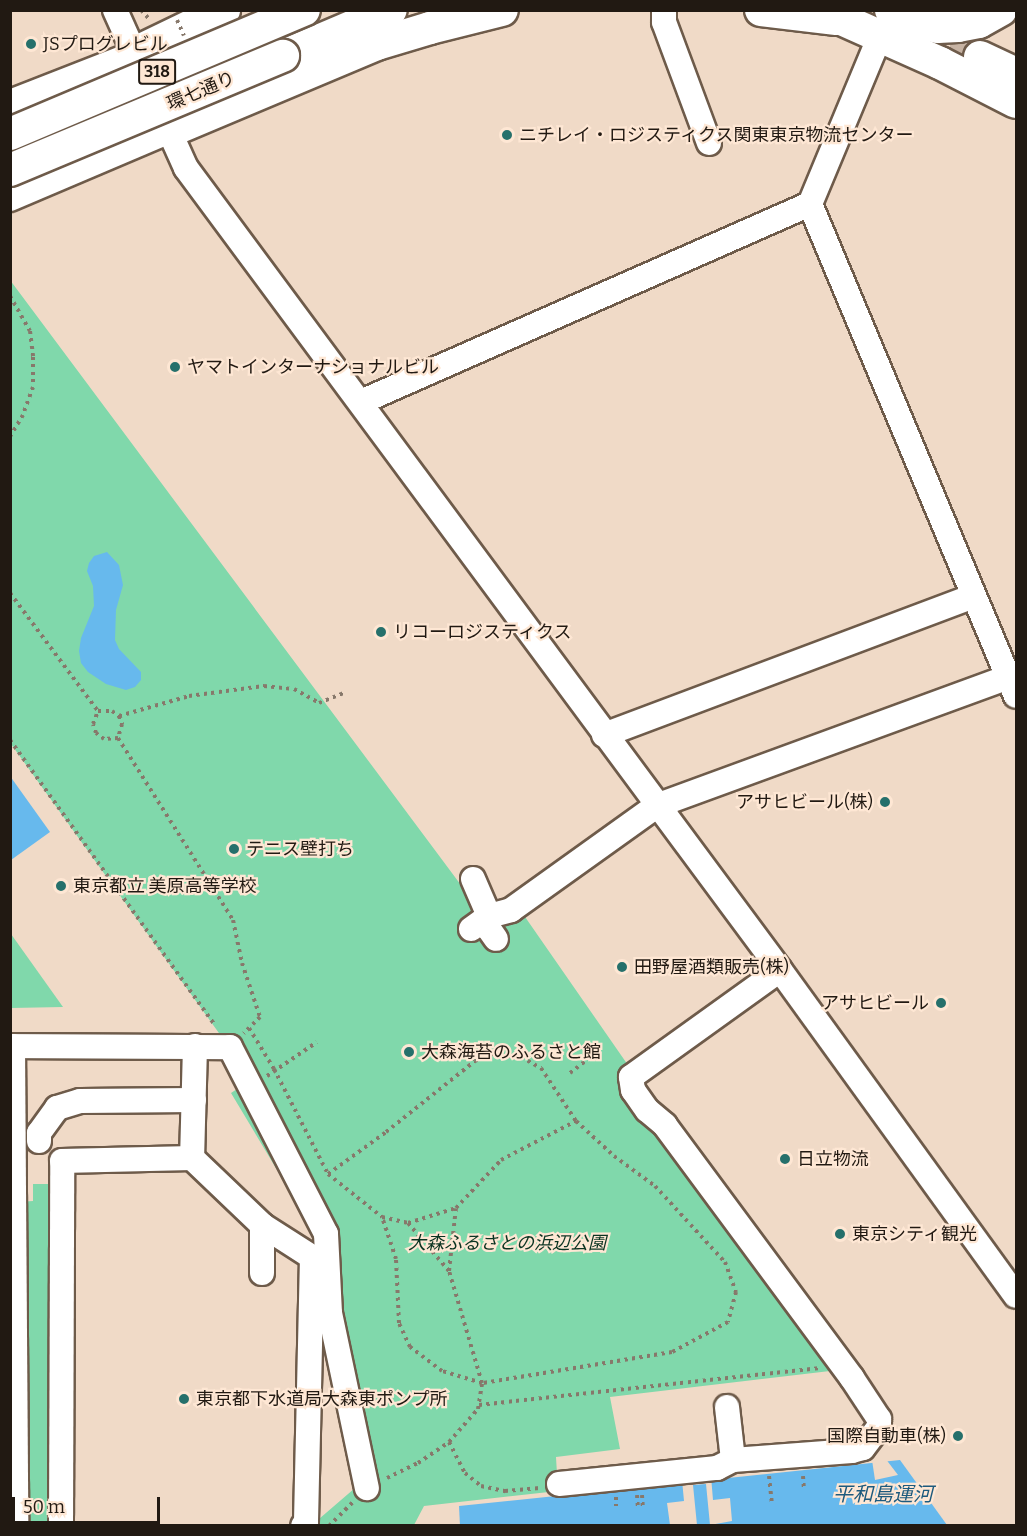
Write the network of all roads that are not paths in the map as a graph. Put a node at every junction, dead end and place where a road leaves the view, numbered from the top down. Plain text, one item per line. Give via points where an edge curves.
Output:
1 (115, 10) edge
2 (224, 10) edge
3 (304, 10) edge
4 (391, 10) edge
5 (442, 10) edge
6 (502, 10) edge
7 (664, 10) edge
8 (760, 10) edge
9 (1000, 10) edge
10 (829, 15) edge
11 (284, 17) edge
12 (885, 24) edge
13 (135, 53) junction
14 (283, 56) junction
15 (980, 57) tunnel mouth
16 (1017, 74) edge
17 (10, 102) edge
18 (1017, 102) edge
19 (170, 131) junction
20 (10, 134) edge
21 (709, 143) dead end
22 (10, 171) edge
23 (10, 199) edge
24 (810, 204) junction
25 (361, 402) junction
26 (974, 596) junction
27 (1014, 683) edge
28 (604, 735) junction
29 (656, 806) junction
30 (473, 879) dead end
31 (480, 922) junction
32 (496, 939) dead end
33 (780, 970) junction
34 (12, 1046) edge
35 (195, 1046) junction
36 (194, 1100) junction
37 (39, 1142) dead end
38 (192, 1158) junction
39 (262, 1225) junction
40 (262, 1273) dead end
41 (1017, 1296) edge
42 (727, 1407) dead end
43 (14, 1448) edge
44 (733, 1460) junction
45 (560, 1484) road end
46 (367, 1488) road end
47 (16, 1526) edge
48 (61, 1526) edge
49 (303, 1526) edge

1 - 13 street
2 - 13 main road
3 - 11 main road, 環七通り / 318, bridge
4 - 14 main road, 環七通り / 318
5 - 14 main road
6 - 19 main road via 377,44
7 - 21 street via 664,22
8 - 10 main road
9 - 12 main road via 979,22 958,26
10 - 12 main road
11 - 20 main road, 環七通り / 318, bridge
12 - 18 main road via 940,63
12 - 24 street
13 - 17 street
13 - 19 street
14 - 22 main road, 環七通り / 318, bridge
15 - 16 main road
19 - 23 street
19 - 25 street via 186,168
24 - 25 street
24 - 26 street
25 - 28 street
26 - 27 street
26 - 28 street
27 - 29 street
28 - 29 street
29 - 31 street via 511,910
29 - 33 street
30 - 31 street
31 - 32 street
33 - 41 street
33 - 44 street via 631,1077 633,1090 647,1110 665,1125 842,1366 879,1419 879,1427 864,1448 852,1451 827,1447
34 - 35 street
34 - 43 street
35 - 36 street
35 - 46 street via 230,1047 326,1234 330,1313
36 - 37 street via 80,1101 57,1108 39,1133
36 - 38 street
38 - 39 street
38 - 48 street via 62,1161
39 - 40 street
39 - 49 street via 312,1257
42 - 44 street
43 - 47 street
44 - 45 street via 717,1468

